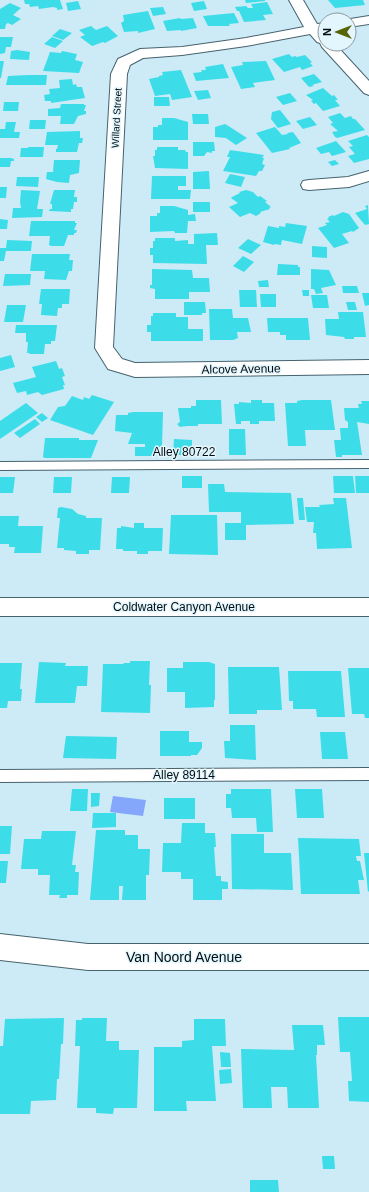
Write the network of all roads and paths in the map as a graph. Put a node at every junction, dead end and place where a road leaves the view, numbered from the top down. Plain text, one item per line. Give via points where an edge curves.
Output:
1 (296, 0) edge
2 (369, 20) edge
3 (357, 22) edge
4 (317, 26) edge
5 (317, 28) edge
6 (334, 52) edge
7 (369, 90) edge
8 (369, 176) edge
9 (309, 185) dead end
10 (115, 364) joint
11 (369, 367) edge
12 (369, 464) edge
13 (0, 466) edge
14 (0, 607) edge
15 (369, 607) edge
16 (369, 774) edge
17 (0, 776) edge
18 (0, 947) edge
19 (369, 957) edge

1 - 4 street
2 - 3 street
5 - 10 street, Willard Street via 246,42 140,54 123,62 119,74 104,348
6 - 7 street
8 - 9 street via 349,182
10 - 11 street, Alcove Avenue via 135,370
12 - 13 lane, Alley 80722
14 - 15 street, Coldwater Canyon Avenue
16 - 17 lane, Alley 89114
18 - 19 street, Van Noord Avenue via 88,957

